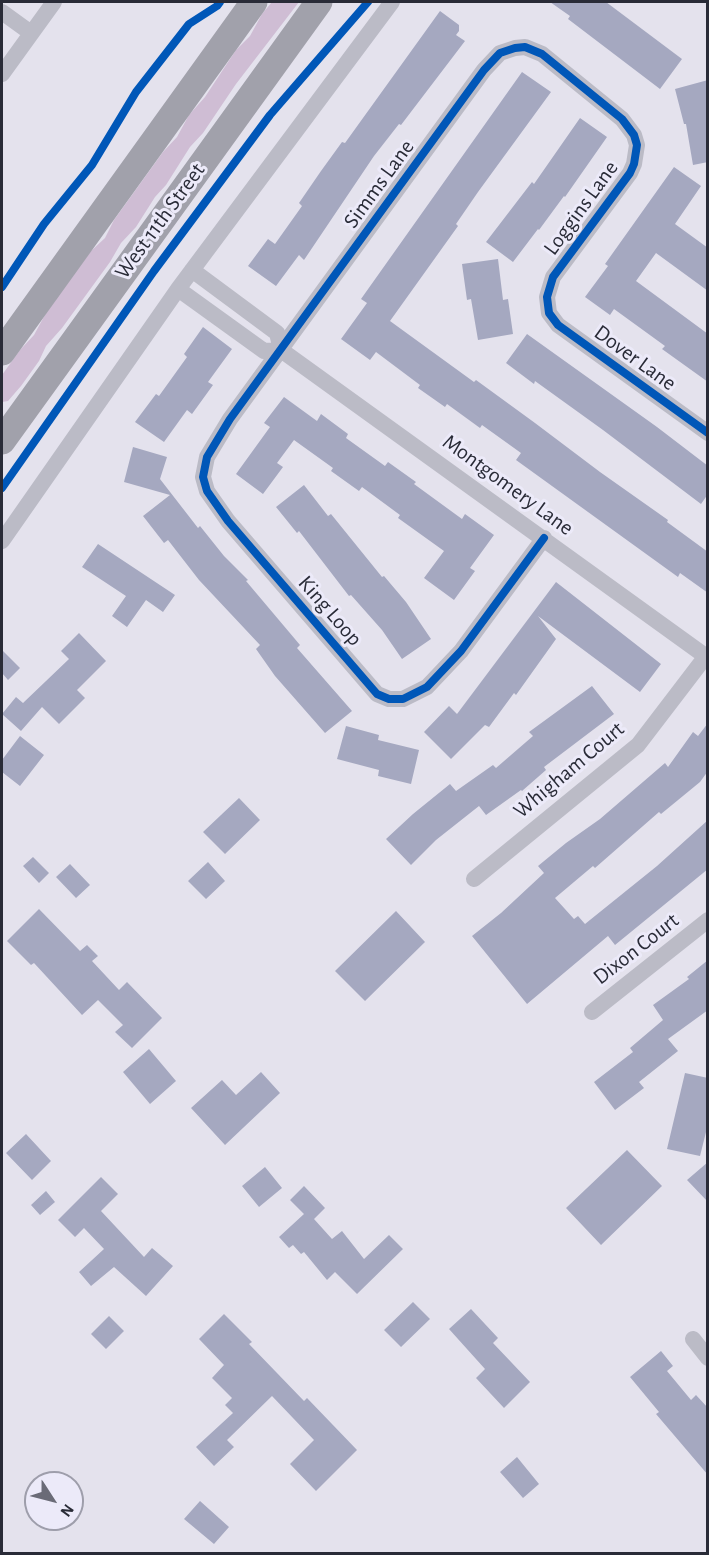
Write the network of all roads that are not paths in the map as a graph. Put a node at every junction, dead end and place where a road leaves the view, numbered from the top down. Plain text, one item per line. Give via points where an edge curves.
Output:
1 (54, 2) edge
2 (254, 2) edge
3 (319, 2) edge
4 (392, 2) edge
5 (2, 12) edge
6 (31, 33) junction
7 (515, 48) joint
8 (2, 74) edge
9 (192, 270) junction
10 (178, 289) junction
11 (548, 307) joint
12 (281, 350) junction
13 (2, 352) edge
14 (708, 433) edge
15 (2, 441) edge
16 (544, 538) junction
17 (2, 541) edge
18 (707, 657) edge
19 (474, 879) dead end
20 (708, 920) edge
21 (592, 1012) dead end
22 (693, 1339) dead end
23 (708, 1358) edge

1 - 6 street
2 - 13 main road
3 - 15 main road, West 11th Street
4 - 9 street
5 - 6 street
6 - 8 street
7 - 11 street, Loggins Lane via 525,47 542,54 622,119 637,146 630,173 553,277
7 - 12 street, Simms Lane via 500,53 484,70
9 - 10 street
9 - 12 street, Montgomery Lane via 277,333
10 - 12 street, Montgomery Lane via 264,351
10 - 17 street
11 - 14 street, Dover Lane via 558,325
12 - 16 street, Montgomery Lane
12 - 16 street, King Loop via 230,419 207,457 203,477 207,491 228,521 376,693 389,699 403,699 427,687 461,651
16 - 18 street, Montgomery Lane
18 - 19 street, Whigham Court via 638,745
20 - 21 street, Dixon Court
22 - 23 street

